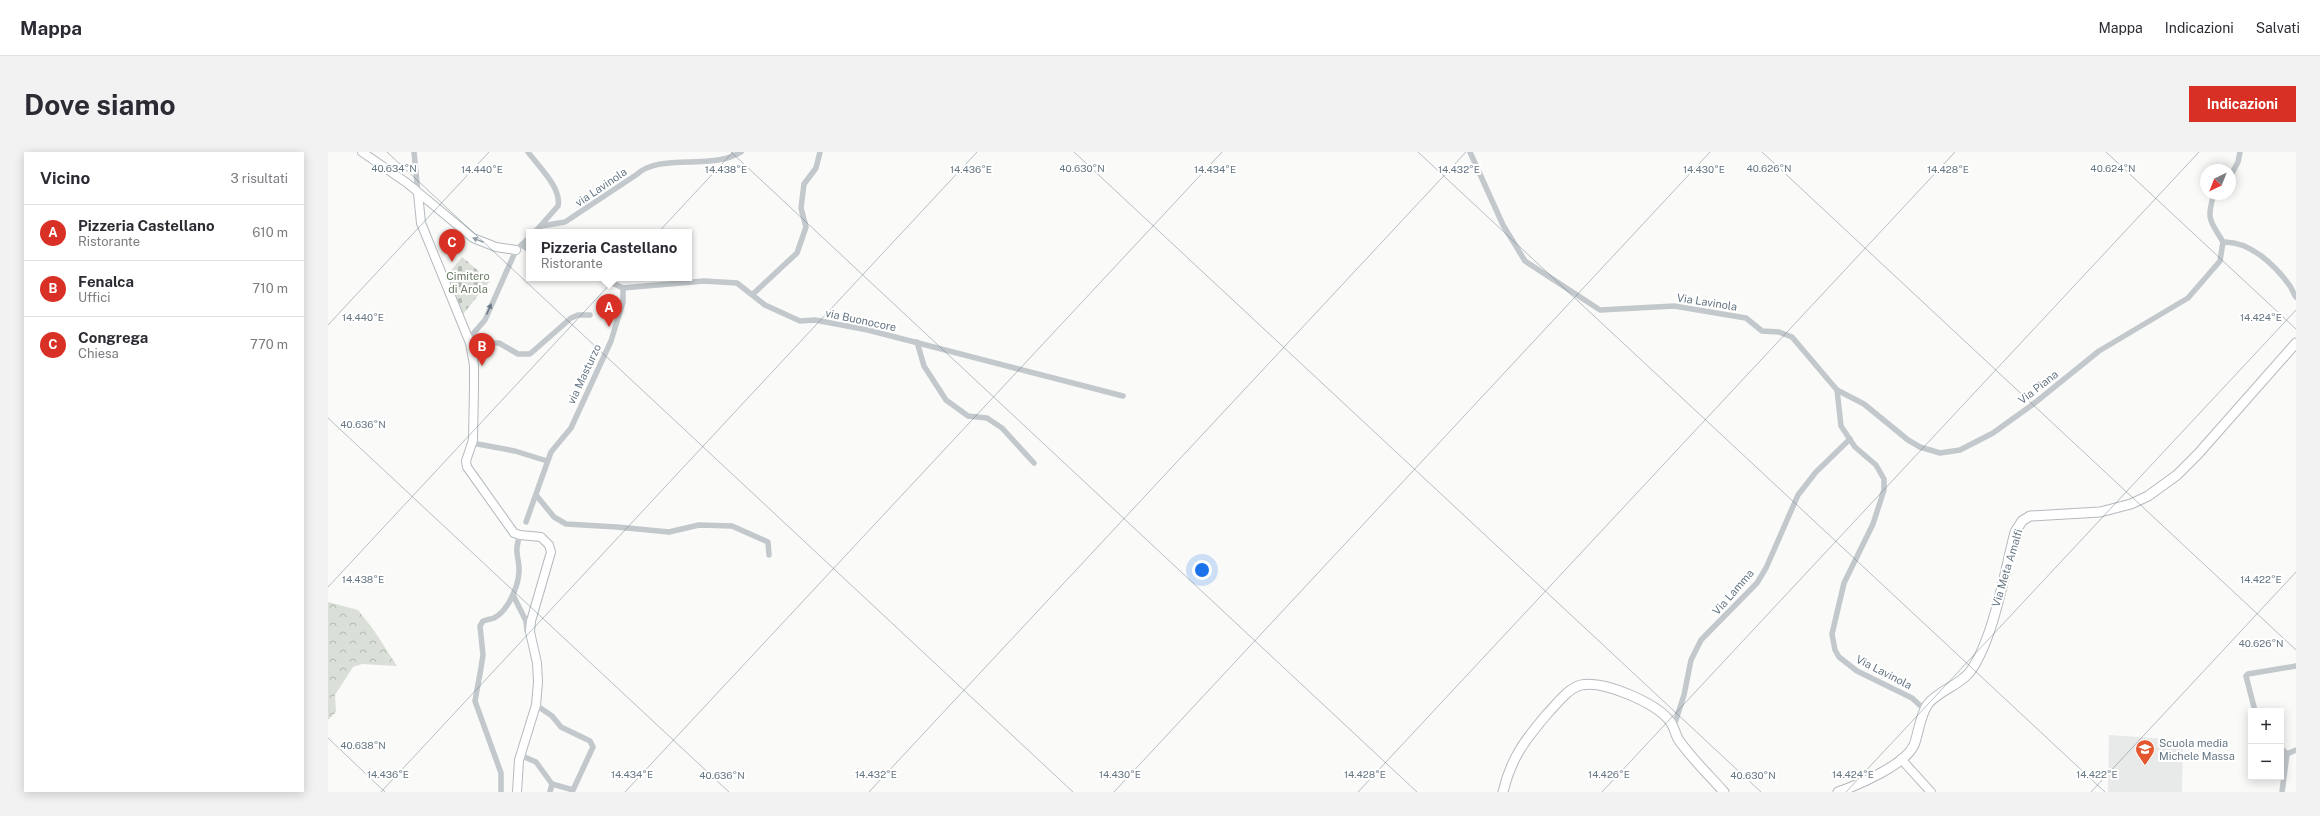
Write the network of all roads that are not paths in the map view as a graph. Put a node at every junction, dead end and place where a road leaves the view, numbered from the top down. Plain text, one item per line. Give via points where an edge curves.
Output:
1 (362, 152) edge
2 (414, 152) edge
3 (528, 152) edge
4 (741, 152) edge
5 (820, 152) edge
6 (1470, 152) edge
7 (2240, 152) edge
8 (2236, 166) edge
9 (418, 193) junction
10 (2212, 200) edge
11 (432, 204) junction
12 (420, 217) junction
13 (541, 226) junction
14 (538, 229) edge
15 (526, 241) edge
16 (2223, 242) junction
17 (519, 248) junction
18 (526, 249) edge
19 (608, 281) edge
20 (623, 288) junction
21 (753, 294) junction
22 (2295, 295) edge
23 (590, 315) dead end
24 (470, 342) junction
25 (917, 342) junction
26 (2296, 343) edge
27 (1837, 390) junction
28 (1123, 396) dead end
29 (1850, 439) junction
30 (472, 443) junction
31 (547, 461) junction
32 (1034, 463) dead end
33 (536, 495) junction
34 (526, 522) dead end
35 (520, 536) junction
36 (769, 555) dead end
37 (513, 595) junction
38 (537, 663) junction
39 (2296, 666) edge
40 (536, 705) junction
41 (2254, 708) edge
42 (1925, 710) junction
43 (1674, 726) junction
44 (2296, 750) edge
45 (2284, 751) edge
46 (2287, 754) junction
47 (520, 755) junction
48 (1901, 759) junction
49 (552, 784) junction
50 (501, 792) edge
51 (517, 792) edge
52 (550, 792) edge
53 (1503, 792) edge
54 (1724, 792) edge
55 (1838, 792) edge
56 (1931, 792) edge
57 (2282, 792) edge

1 - 9 street
2 - 9 street
3 - 13 street via 557,192 559,200 558,206
4 - 13 street, via Lavinola via 724,158 657,162 642,168 636,175 565,222
5 - 21 street via 816,168 804,184 801,208 806,227 797,253
6 - 27 street, Via Lavinola via 1503,225 1525,261 1600,310 1674,306 1746,318 1762,331 1779,332 1792,337
7 - 8 street
9 - 11 street
9 - 12 street
10 - 16 street via 2208,212 2209,219
11 - 12 street
17 -> 11 street via 496,247 473,238
12 - 24 street
13 - 14 street
15 - 17 street
16 - 22 street via 2249,248 2260,255 2290,286
16 - 27 street, Via Piana via 2220,261 2188,298 2099,351 2004,425 1960,450 1940,452 1920,447 1864,404
17 - 18 street
24 -> 17 street via 472,335 485,320
19 - 20 street, via Buonocore
20 - 21 street, via Buonocore via 726,281 737,283
20 - 31 street, via Masturzo via 623,302 610,341 571,428 551,452
21 - 25 street, via Buonocore via 765,305 800,321 815,320
23 - 24 street via 571,318 530,354 518,354 499,344 477,346
24 - 30 street via 474,366
25 - 28 street, via Buonocore
25 - 32 street via 924,366 946,400 968,416 987,418 1002,428
26 - 42 main road, Via Meta Amalfi via 2198,454 2177,475 2148,496 2132,504 2100,512 2036,515 2022,521 2015,532 1979,658 1968,674 1933,700
27 - 29 street, Via Lavinola via 1841,426
29 - 42 street, Via Lavinola via 1881,472 1884,490 1866,541 1844,583 1832,634 1834,650 1844,662 1857,671 1912,698
29 - 43 street, Via Lamma via 1816,472 1798,495 1757,583 1701,640 1691,660
30 - 31 street via 515,451
30 - 35 street via 466,461 469,471 508,527
31 - 33 street, via Masturzo
33 - 34 street, via Masturzo
33 - 36 street via 554,517 566,524 617,526 664,532 699,525 732,526 768,542
35 - 37 street via 516,552 519,572
35 - 38 street via 541,537 550,545 551,552 530,632
37 - 38 street via 526,621 527,634
37 - 50 street via 494,618 488,618 480,624 483,655 475,701 501,773
38 - 40 street
39 - 41 street via 2246,676
40 - 47 street
40 - 49 street via 552,716 561,727 590,741 593,747 573,790
42 - 48 main road, Via Meta Amalfi via 1913,747
43 - 53 main road via 1650,704 1634,697 1614,690 1580,685 1561,699 1523,742 1513,759
43 - 54 main road via 1686,750
44 - 46 street
45 - 46 street
46 - 57 street
47 - 49 street via 536,762
47 - 51 street
48 - 55 main road, Via Meta Amalfi via 1866,781
48 - 56 street
49 - 52 street

